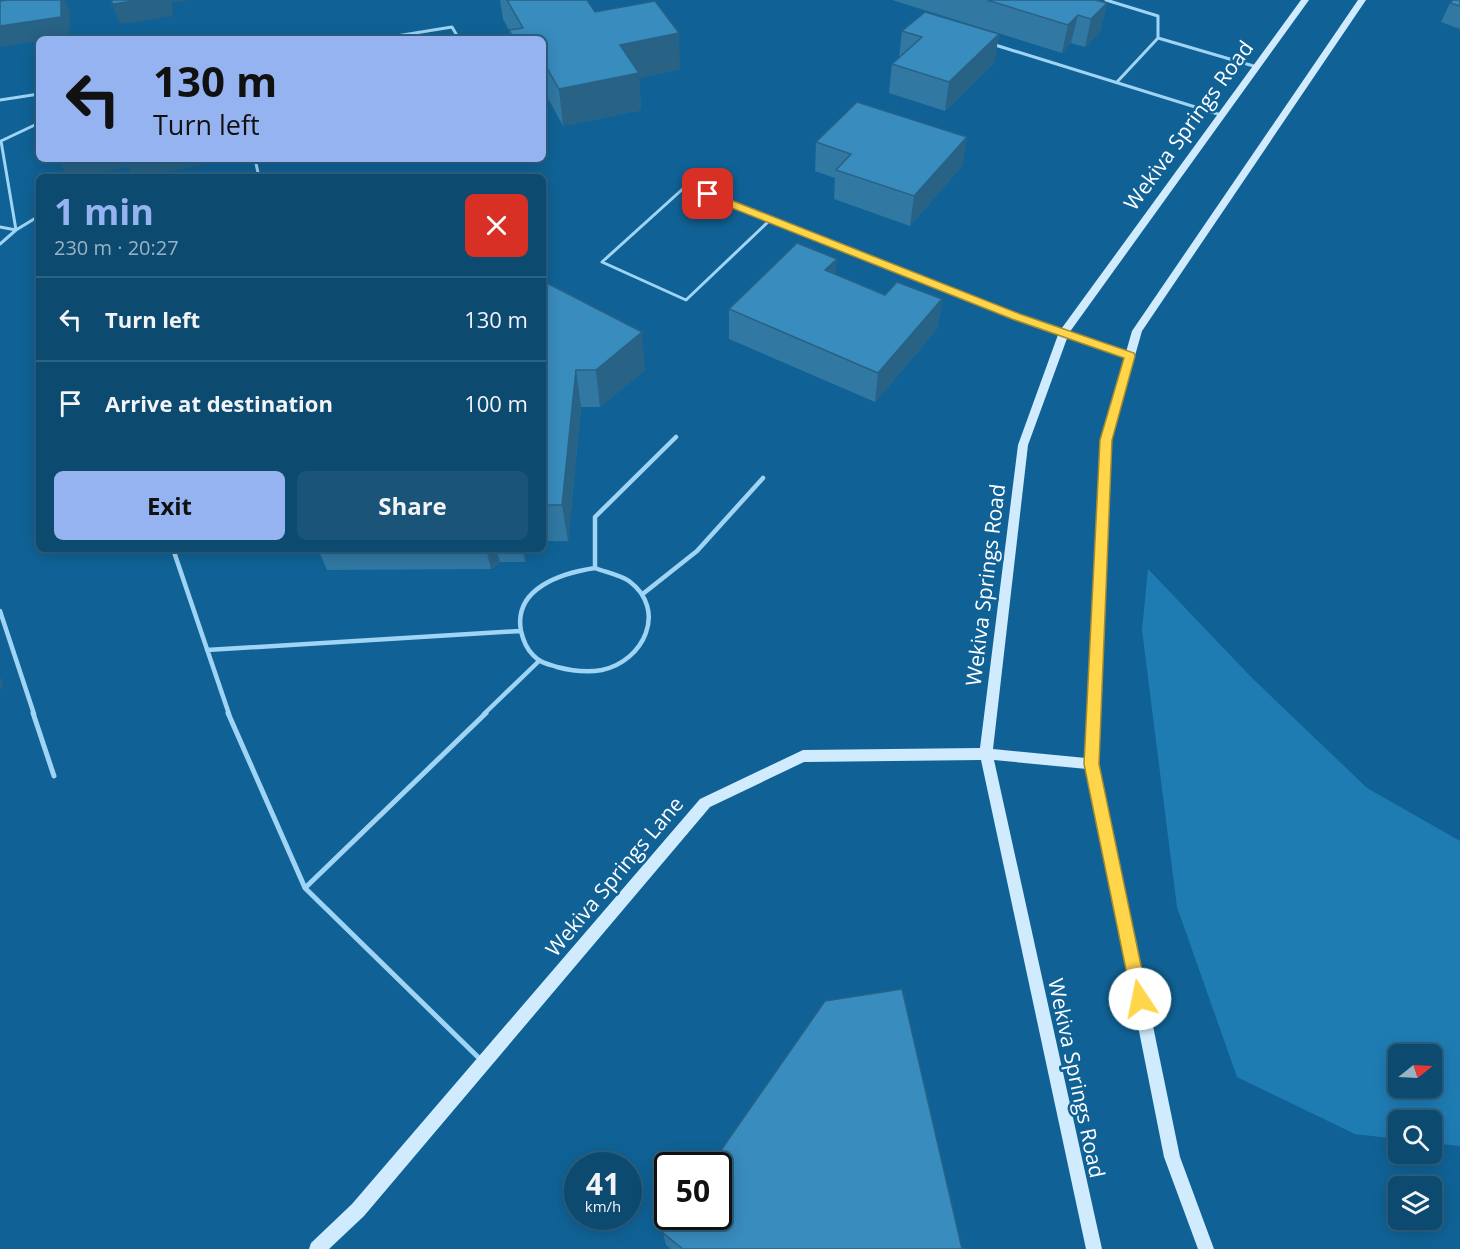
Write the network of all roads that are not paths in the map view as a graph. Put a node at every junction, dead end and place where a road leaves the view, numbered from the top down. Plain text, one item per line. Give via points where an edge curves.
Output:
1 (1106, 0) edge
2 (1305, 0) edge
3 (1362, 0) edge
4 (396, 36) edge
5 (457, 36) edge
6 (1158, 38) junction
7 (992, 44) edge
8 (1257, 67) junction
9 (1116, 82) junction
10 (36, 94) edge
11 (0, 100) edge
12 (1221, 115) junction
13 (36, 124) edge
14 (36, 218) edge
15 (771, 219) junction
16 (0, 227) edge
17 (16, 230) junction
18 (0, 244) edge
19 (1064, 332) junction
20 (1130, 356) junction
21 (676, 437) dead end
22 (763, 478) dead end
23 (175, 552) edge
24 (595, 568) junction
25 (644, 593) junction
26 (0, 611) edge
27 (520, 631) junction
28 (207, 650) junction
29 (539, 661) junction
30 (986, 754) junction
31 (1092, 764) junction
32 (54, 776) dead end
33 (305, 888) junction
34 (484, 1063) junction
35 (317, 1249) edge
36 (1094, 1249) edge
37 (1206, 1249) edge

1 - 6 lane via 1158,16
2 - 8 main road, Wekiva Springs Road
3 - 20 main road via 1137,331
4 - 5 lane via 452,27
6 - 8 lane
6 - 9 lane
7 - 9 lane
8 - 12 main road, Wekiva Springs Road
9 - 12 lane
10 - 11 lane
12 - 19 main road, Wekiva Springs Road
13 - 17 lane via 1,141
14 - 17 lane
15 - 15 lane via 686,186 602,262 686,300
15 - 19 lane via 1016,317
16 - 17 lane
17 - 18 lane
19 - 20 lane
19 - 30 main road, Wekiva Springs Road via 1023,445
20 - 31 main road via 1106,440
21 - 24 lane via 595,517
22 - 25 lane via 697,551
23 - 28 lane
24 - 25 lane via 630,580
24 - 27 lane via 556,575 540,586 527,599 520,614
25 - 29 lane via 651,610 650,628 641,646 626,660 604,670 581,674
26 - 32 lane
27 - 28 lane
27 - 29 lane via 525,646
28 - 33 lane via 231,721
29 - 33 lane
30 - 31 main road, Wekiva Springs Lane
30 - 34 main road, Wekiva Springs Lane via 802,756 705,803
30 - 36 main road, Wekiva Springs Road
31 - 37 main road via 1172,1157
33 - 34 lane
34 - 35 main road, Wekiva Springs Lane via 358,1210

